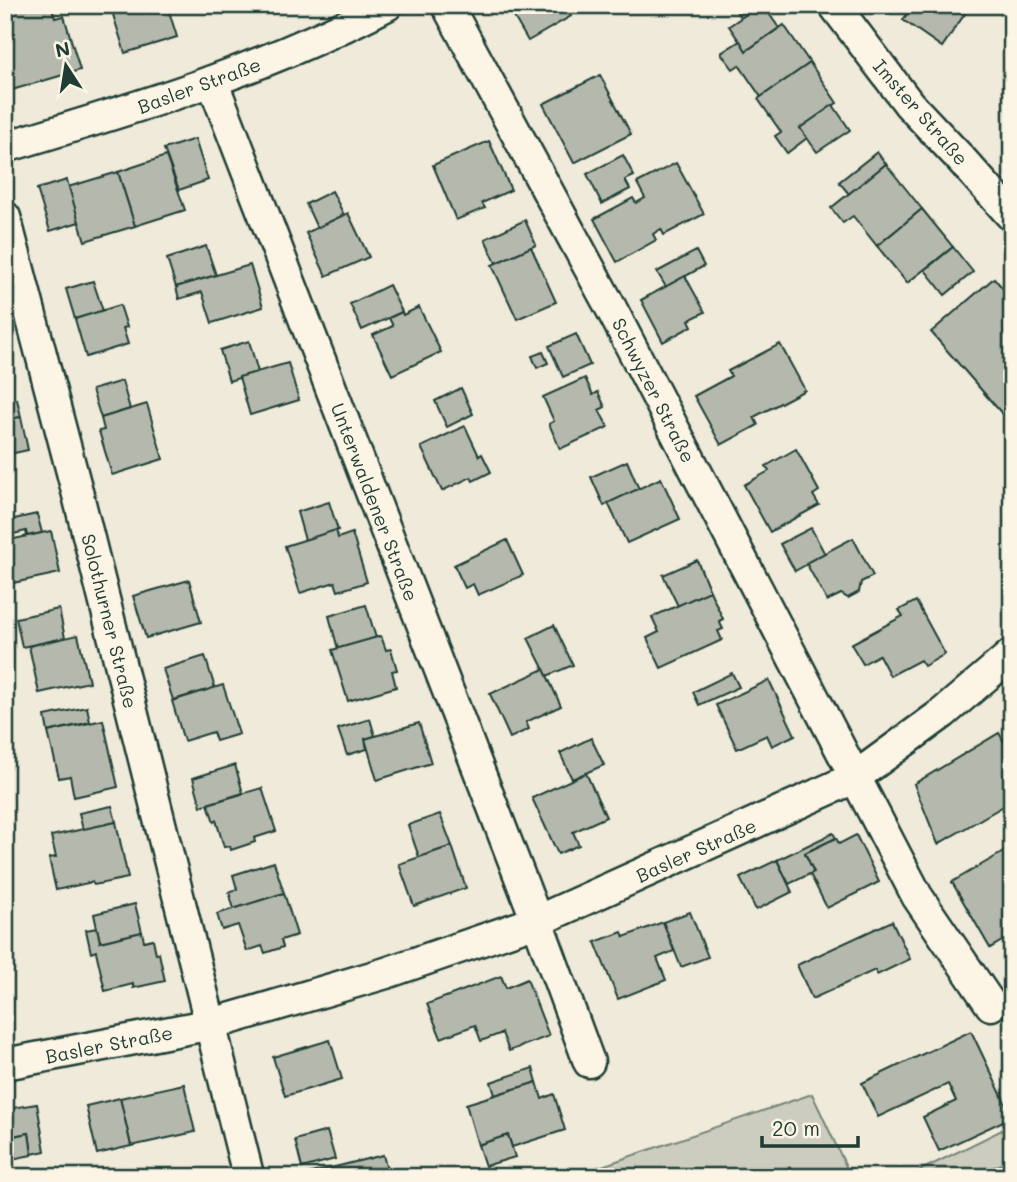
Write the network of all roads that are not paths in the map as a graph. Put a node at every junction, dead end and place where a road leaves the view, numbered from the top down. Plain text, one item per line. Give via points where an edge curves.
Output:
1 (387, 5) edge
2 (447, 5) edge
3 (834, 5) edge
4 (212, 83) junction
5 (5, 147) edge
6 (1012, 216) edge
7 (5, 217) edge
8 (1012, 654) edge
9 (854, 778) junction
10 (537, 921) junction
11 (991, 1005) dead end
12 (212, 1024) junction
13 (589, 1062) dead end
14 (5, 1064) edge
15 (248, 1175) dead end

1 - 4 street, Basler Straße via 328,36
2 - 9 street, Schwyzer Straße via 611,308
3 - 6 street, Imster Straße via 909,104
4 - 5 street, Basler Straße
4 - 10 street, Unterwaldener Straße
7 - 12 street, Solothurner Straße
8 - 9 street, Basler Straße via 943,713
9 - 10 street, Basler Straße
9 - 11 street via 917,896
10 - 12 street, Basler Straße via 386,974
10 - 13 street
12 - 14 street, Basler Straße
12 - 15 street

